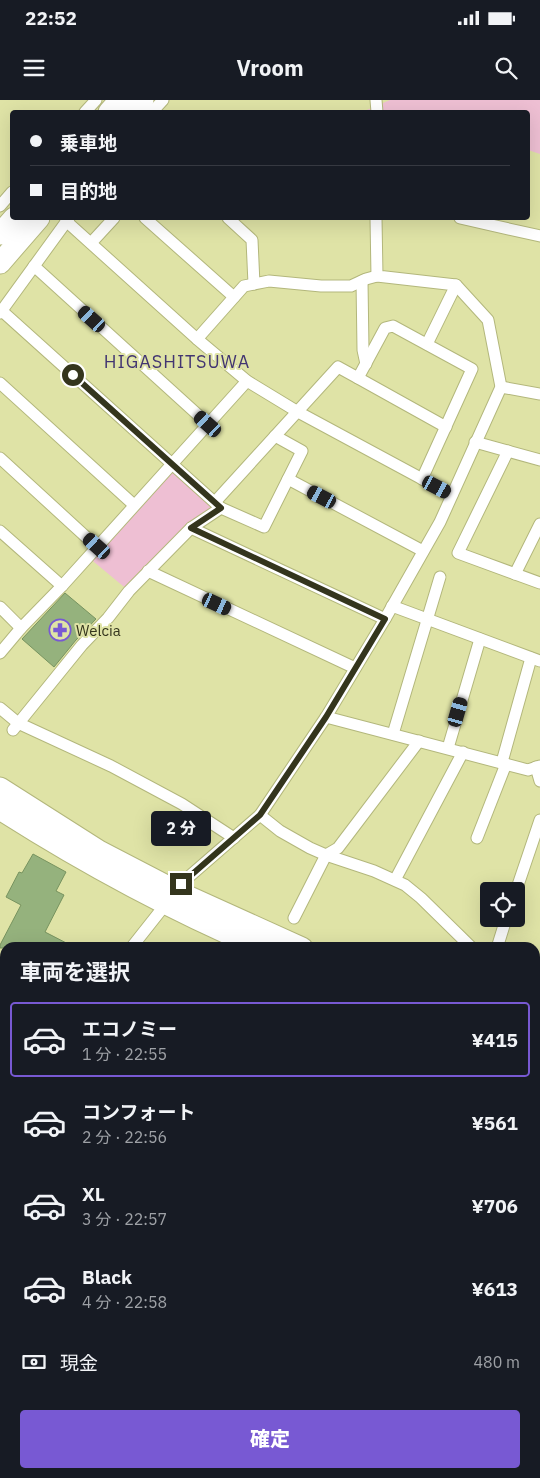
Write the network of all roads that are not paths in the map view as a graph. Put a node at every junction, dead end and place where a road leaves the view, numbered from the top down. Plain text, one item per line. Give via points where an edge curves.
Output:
1 (96, 100) edge
2 (120, 100) edge
3 (143, 100) edge
4 (163, 100) edge
5 (87, 110) edge
6 (110, 110) edge
7 (133, 110) edge
8 (154, 110) edge
9 (10, 194) edge
10 (0, 206) edge
11 (37, 220) edge
12 (67, 220) edge
13 (69, 220) edge
14 (112, 220) edge
15 (147, 220) edge
16 (230, 220) edge
17 (376, 220) edge
18 (469, 220) edge
19 (540, 236) edge
20 (91, 243) junction
21 (0, 263) edge
22 (34, 266) junction
23 (377, 276) junction
24 (362, 281) junction
25 (254, 284) junction
26 (456, 285) junction
27 (234, 297) junction
28 (1, 312) edge
29 (197, 339) junction
30 (427, 344) junction
31 (366, 364) junction
32 (358, 378) junction
33 (247, 381) junction
34 (0, 383) edge
35 (501, 386) junction
36 (540, 394) edge
37 (298, 412) junction
38 (208, 424) junction
39 (446, 428) junction
40 (275, 436) junction
41 (475, 442) junction
42 (508, 451) junction
43 (540, 460) edge
44 (2, 464) edge
45 (172, 464) junction
46 (288, 479) junction
47 (422, 480) junction
48 (452, 495) junction
49 (134, 505) junction
50 (218, 505) junction
51 (540, 524) edge
52 (191, 528) junction
53 (0, 531) edge
54 (97, 546) junction
55 (423, 551) junction
56 (148, 571) junction
57 (515, 574) junction
58 (440, 577) dead end
59 (540, 583) edge
60 (62, 586) junction
61 (392, 606) junction
62 (0, 607) edge
63 (385, 619) junction
64 (428, 619) junction
65 (21, 628) junction
66 (480, 639) junction
67 (0, 653) edge
68 (536, 660) edge
69 (356, 668) junction
70 (0, 708) edge
71 (326, 717) junction
72 (16, 727) junction
73 (393, 734) junction
74 (418, 741) junction
75 (448, 748) junction
76 (463, 752) junction
77 (504, 763) junction
78 (538, 767) edge
79 (540, 780) edge
80 (0, 788) edge
81 (0, 809) edge
82 (260, 815) junction
83 (540, 820) edge
84 (234, 838) junction
85 (476, 838) dead end
86 (326, 855) junction
87 (395, 880) junction
88 (519, 882) edge
89 (171, 897) junction
90 (294, 918) dead end
91 (504, 927) edge
92 (136, 942) edge
93 (250, 942) edge
94 (287, 942) edge
95 (466, 942) edge
96 (499, 942) edge

1 - 5 street
2 - 6 highway
3 - 7 highway
4 - 8 street
9 - 10 street
11 - 21 highway
12 - 22 street
13 - 20 street
14 - 20 street
15 - 27 street
16 - 25 street via 252,240
17 - 23 street
18 - 19 street
20 - 29 street
22 - 28 street
22 - 38 street
23 - 24 street
23 - 26 street
24 - 25 street via 351,286 269,281
24 - 31 street
25 - 27 street via 244,286
26 - 30 street
26 - 35 street via 488,320
27 - 29 street
28 - 45 street
29 - 33 street
30 - 31 street via 393,326 385,328
30 - 39 street via 472,369
31 - 32 street
32 - 37 street via 338,367
32 - 39 street
33 - 37 street
33 - 38 street
34 - 49 street
35 - 36 street
35 - 41 street
37 - 40 street
37 - 47 street
38 - 45 street
39 - 47 street
40 - 46 street via 302,451
40 - 50 street
41 - 42 street
41 - 48 street
42 - 43 street
42 - 57 street via 458,553
44 - 54 street
45 - 49 street
45 - 50 street
46 - 50 street via 264,527
46 - 55 street
47 - 48 street
48 - 55 street
49 - 54 street
50 - 52 street
51 - 57 street
52 - 56 street
52 - 63 street
53 - 60 street
54 - 60 street
55 - 61 street
56 - 69 street
56 - 72 street via 82,645
57 - 59 street
58 - 64 street
60 - 65 street
61 - 63 street
61 - 64 street
62 - 65 street
63 - 69 street
64 - 66 street
64 - 73 street
65 - 67 street
66 - 68 street
66 - 75 street
68 - 77 street
69 - 71 street
70 - 72 street
71 - 73 street
71 - 82 street
72 - 84 street via 111,766 182,804
73 - 74 street
74 - 75 street
74 - 86 street via 338,848
75 - 76 street
76 - 77 street
76 - 87 street
77 - 78 street via 528,770
77 - 85 street
78 - 79 street
80 - 89 highway
81 - 89 highway via 73,855
82 - 84 street
82 - 86 street via 280,831
83 - 88 street
84 - 89 street via 184,881
86 - 87 street
86 - 90 street
87 - 95 street via 421,898
89 - 92 street
89 - 93 highway
89 - 94 highway
91 - 96 street

